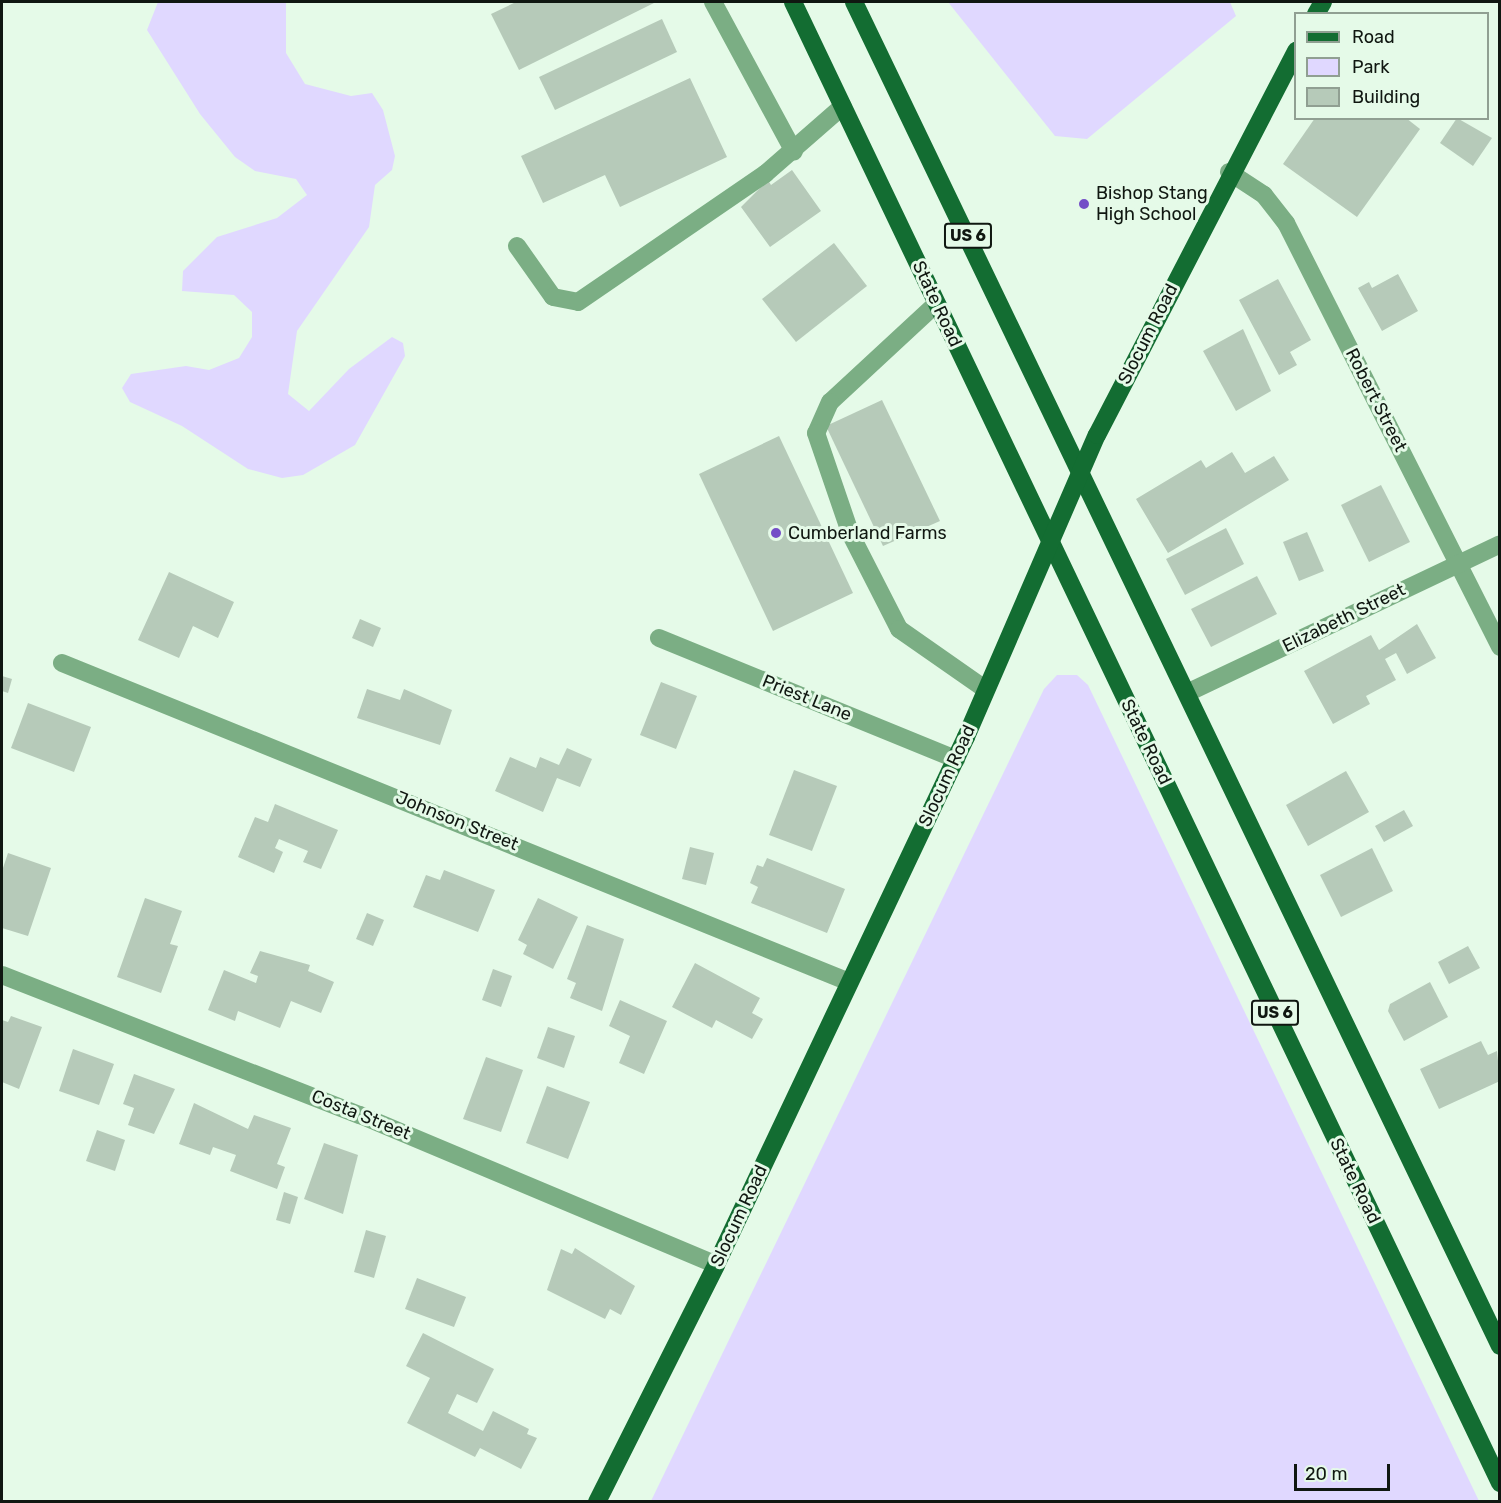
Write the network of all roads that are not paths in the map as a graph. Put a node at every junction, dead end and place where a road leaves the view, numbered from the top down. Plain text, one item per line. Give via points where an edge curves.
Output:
1 (713, 2) edge
2 (793, 2) edge
3 (854, 2) edge
4 (1294, 55) edge
5 (843, 106) junction
6 (794, 152) junction
7 (1229, 172) junction
8 (517, 246) dead end
9 (936, 304) junction
10 (1083, 470) junction
11 (1051, 543) junction
12 (1500, 544) edge
13 (1459, 563) junction
14 (658, 638) dead end
15 (1500, 647) edge
16 (62, 663) dead end
17 (985, 689) junction
18 (1189, 693) junction
19 (956, 759) junction
20 (2, 975) edge
21 (849, 982) junction
22 (716, 1265) junction
23 (1500, 1346) edge
24 (1500, 1483) edge
25 (597, 1502) edge

1 - 6 street
2 - 5 main road, State Road / US 6
3 - 10 main road, US 6
4 - 7 main road, Slocum Road
5 - 6 street
5 - 9 main road, State Road / US 6
6 - 8 street via 652,256 578,302 553,297
7 - 10 main road, Slocum Road
7 - 13 street, Robert Street via 1264,195 1286,223
9 - 11 main road, State Road / US 6
9 - 17 street via 830,402 816,433 851,535 899,629
10 - 11 main road, Slocum Road
10 - 18 main road, US 6
11 - 17 main road, Slocum Road
11 - 24 main road, State Road / US 6
12 - 13 street, Elizabeth Street
13 - 15 street, Robert Street
13 - 18 street, Elizabeth Street
14 - 19 street, Priest Lane
16 - 21 street, Johnson Street
17 - 19 main road, Slocum Road
18 - 23 main road, US 6
19 - 21 main road, Slocum Road
20 - 22 street, Costa Street via 350,1111
21 - 22 main road, Slocum Road
22 - 25 main road, Slocum Road

